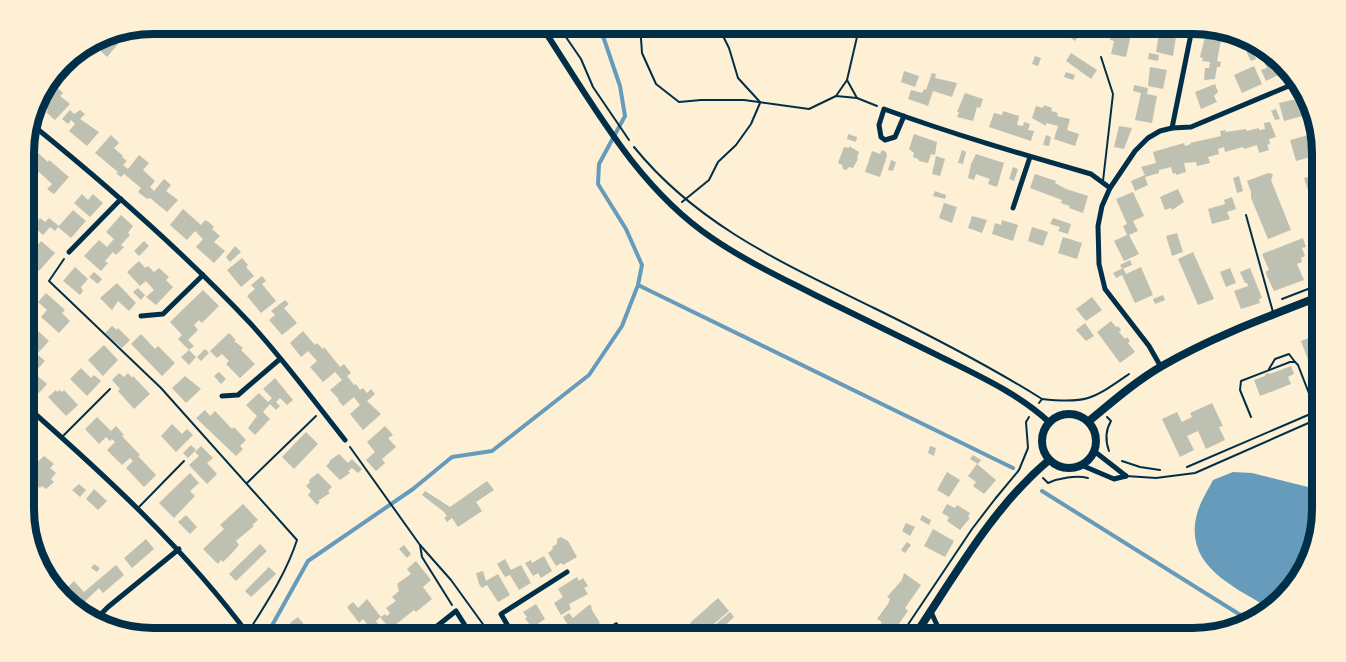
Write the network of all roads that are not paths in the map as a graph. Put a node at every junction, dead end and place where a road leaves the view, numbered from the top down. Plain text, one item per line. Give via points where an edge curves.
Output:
1 (1191, 34) edge
2 (547, 35) edge
3 (1101, 57) dead end
4 (1291, 85) edge
5 (904, 116) junction
6 (1172, 128) junction
7 (38, 129) edge
8 (1030, 156) junction
9 (1103, 181) junction
10 (1110, 188) junction
11 (121, 199) junction
12 (1013, 208) dead end
13 (1246, 215) dead end
14 (69, 252) road end
15 (202, 275) junction
16 (1312, 300) edge
17 (1274, 315) junction
18 (141, 316) dead end
19 (280, 358) junction
20 (1295, 362) junction
21 (1161, 367) junction
22 (1268, 370) junction
23 (110, 389) dead end
24 (222, 396) dead end
25 (1310, 396) dead end
26 (34, 413) edge
27 (1251, 417) dead end
28 (1089, 421) junction
29 (1312, 421) edge
30 (1049, 422) junction
31 (62, 437) junction
32 (345, 440) road end
33 (1094, 451) junction
34 (1049, 460) junction
35 (184, 461) dead end
36 (1081, 465) junction
37 (1126, 476) junction
38 (138, 508) junction
39 (179, 549) junction
40 (567, 573) dead end
41 (931, 612) junction
42 (101, 615) edge
43 (616, 625) dead end
44 (920, 627) edge
45 (938, 627) edge
46 (242, 628) edge
47 (435, 628) edge
48 (467, 628) edge
49 (509, 628) edge
50 (612, 628) edge

1 - 6 street
2 - 30 street via 650,183 711,238 760,267 972,372 1035,409
3 - 9 lane via 1113,94
4 - 6 street via 1191,127
5 - 5 street via 884,109 881,137 895,137
5 - 8 street
6 - 10 street via 1148,138
7 - 11 street
8 - 9 street
8 - 12 street
9 - 10 street
10 - 21 street via 1098,226 1099,264 1105,289
11 - 14 street
11 - 15 street
13 - 17 lane
15 - 18 street via 163,314
15 - 19 street
16 - 17 main road
17 - 21 main road
19 - 24 street via 238,395
19 - 32 street
20 - 22 lane
20 - 22 lane via 1288,354 1275,359
20 - 25 lane
21 - 28 main road
22 - 27 lane via 1239,384
23 - 31 lane
26 - 31 street
28 - 30 main road via 1068,413
28 - 33 main road via 1096,441
29 - 37 lane via 1195,473 1156,478
30 - 34 main road via 1042,441
31 - 38 street
33 - 36 main road
33 - 37 street
34 - 36 main road via 1065,469
34 - 41 main road via 1002,506
35 - 38 lane
36 - 37 street via 1114,479
38 - 39 street
39 - 42 street
39 - 46 street
40 - 49 street via 501,614
41 - 44 main road
41 - 45 street
43 - 50 street
47 - 48 street via 456,611

